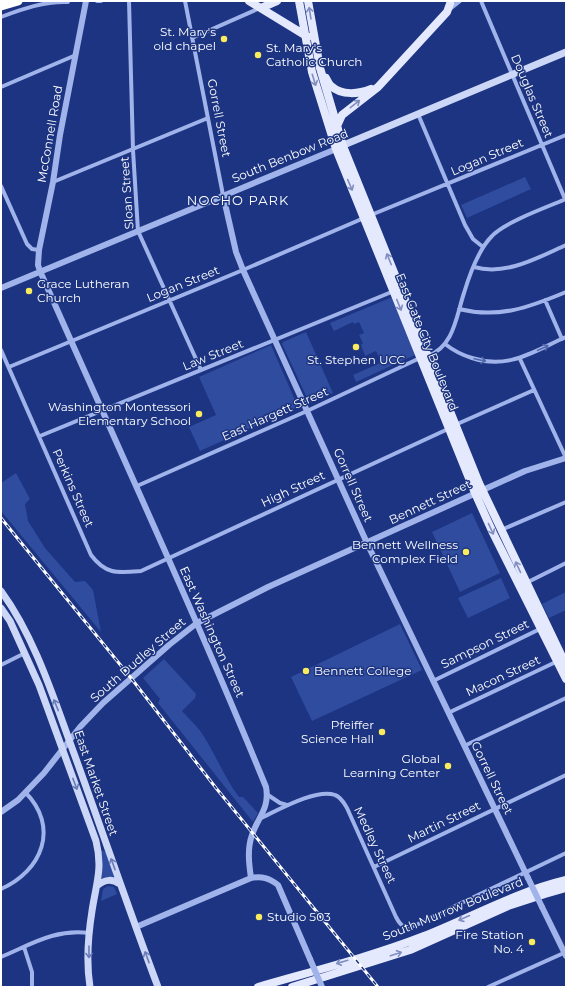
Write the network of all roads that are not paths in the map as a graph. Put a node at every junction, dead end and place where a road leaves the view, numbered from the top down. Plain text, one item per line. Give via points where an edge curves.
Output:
1 (18, 1) edge
2 (86, 1) edge
3 (97, 1) edge
4 (101, 1) edge
5 (129, 1) edge
6 (185, 1) edge
7 (248, 1) edge
8 (276, 1) edge
9 (299, 1) edge
10 (308, 1) edge
11 (451, 1) edge
12 (460, 1) edge
13 (481, 1) edge
14 (68, 2) dead end
15 (1, 6) edge
16 (261, 8) junction
17 (447, 12) junction
18 (1, 17) edge
19 (305, 35) junction
20 (192, 38) junction
21 (315, 41) junction
22 (566, 52) edge
23 (76, 55) junction
24 (320, 68) junction
25 (511, 75) junction
26 (1, 87) edge
27 (378, 87) junction
28 (418, 114) junction
29 (208, 118) junction
30 (337, 126) junction
31 (566, 135) edge
32 (542, 145) junction
33 (340, 147) junction
34 (134, 150) junction
35 (53, 182) junction
36 (448, 184) junction
37 (1, 186) edge
38 (223, 195) junction
39 (566, 199) edge
40 (368, 216) junction
41 (138, 231) junction
42 (566, 246) edge
43 (483, 247) junction
44 (39, 250) junction
45 (474, 267) junction
46 (244, 270) junction
47 (40, 272) junction
48 (1, 288) edge
49 (394, 291) junction
50 (566, 292) edge
51 (545, 300) junction
52 (169, 301) junction
53 (460, 309) junction
54 (564, 338) edge
55 (275, 340) junction
56 (71, 341) junction
57 (445, 344) junction
58 (1, 350) edge
59 (424, 357) junction
60 (520, 358) junction
61 (8, 367) junction
62 (201, 370) junction
63 (534, 390) junction
64 (102, 410) junction
65 (307, 410) junction
66 (452, 427) junction
67 (40, 436) junction
68 (566, 458) edge
69 (338, 480) junction
70 (137, 486) junction
71 (478, 492) junction
72 (566, 502) edge
73 (501, 530) junction
74 (367, 543) junction
75 (168, 558) junction
76 (566, 563) edge
77 (526, 583) junction
78 (1, 591) edge
79 (1, 608) edge
80 (197, 623) junction
81 (543, 627) junction
82 (25, 652) junction
83 (563, 661) edge
84 (1, 665) edge
85 (566, 679) edge
86 (433, 681) junction
87 (566, 698) edge
88 (448, 713) junction
89 (69, 741) junction
90 (464, 746) junction
91 (63, 750) junction
92 (566, 774) edge
93 (25, 792) junction
94 (268, 795) junction
95 (287, 805) junction
96 (494, 808) junction
97 (1, 812) edge
98 (261, 818) junction
99 (96, 841) junction
100 (107, 849) junction
101 (566, 853) edge
102 (374, 867) junction
103 (527, 876) junction
104 (251, 878) junction
105 (566, 880) edge
106 (120, 884) junction
107 (98, 885) junction
108 (566, 888) edge
109 (1, 889) edge
110 (136, 927) junction
111 (89, 933) junction
112 (24, 947) junction
113 (565, 953) edge
114 (1, 957) edge
115 (502, 981) junction
116 (32, 987) edge
117 (90, 987) edge
118 (158, 987) edge
119 (258, 987) edge
120 (292, 987) edge
121 (322, 987) edge
122 (488, 987) edge
123 (505, 987) edge

1 - 15 highway
2 - 23 street, McConnell Road
3 - 4 street
5 - 34 street, Sloan Street
6 - 20 street, Gorrell Street
7 - 16 main road
8 - 16 main road
9 - 19 main road, East Gate City Boulevard
21 -> 10 main road, East Gate City Boulevard
11 - 17 main road
12 - 17 street
13 - 25 street, Douglas Street
14 - 18 street via 25,8
16 - 19 main road
16 - 20 street
17 - 27 main road
19 - 21 main road
19 -> 33 main road, East Gate City Boulevard via 312,72
20 - 29 street, Gorrell Street
21 - 24 main road, East Gate City Boulevard
22 - 25 main road, South Benbow Road
23 - 26 street
23 - 35 street, McConnell Road
24 - 27 main road via 331,86 341,91 363,92
24 - 30 main road, East Gate City Boulevard
25 - 28 main road, South Benbow Road
25 - 32 street, Douglas Street
30 -> 27 main road via 342,115
28 - 33 main road, South Benbow Road
28 - 36 street
29 - 34 street
29 - 38 street, Gorrell Street
30 - 33 main road, East Gate City Boulevard
31 - 32 street, Logan Street
32 - 36 street, Logan Street
32 - 39 street, Douglas Street
33 - 38 street, South Benbow Road
33 - 40 main road, East Gate City Boulevard
34 - 35 street
34 - 41 street, Sloan Street
35 - 44 street, McConnell Road
36 - 40 street, Logan Street
36 - 43 street via 469,234
37 - 44 street via 27,244 32,249
38 - 41 street, South Benbow Road
38 - 46 street, Gorrell Street via 236,252
39 - 43 street via 504,226
40 - 46 street, Logan Street
40 - 49 main road, East Gate City Boulevard
59 -> 40 main road, East Gate City Boulevard
41 - 47 street, South Benbow Road
41 - 52 street, Sloan Street
42 - 45 street via 514,267 491,270
43 - 45 street
44 - 47 street, McConnell Road
45 - 53 street
46 - 52 street, Logan Street
46 - 55 street, Gorrell Street
47 - 48 street, South Benbow Road
47 - 56 street, East Washington Street
49 - 55 street, Law Street
49 -> 59 main road, East Gate City Boulevard
50 - 51 street
51 - 53 street via 529,307 493,312
51 - 54 street
52 - 56 street, Logan Street
52 - 62 street, Sloan Street
53 - 57 street
60 -> 54 street
55 - 62 street, Law Street
55 - 65 street, Gorrell Street
56 - 61 street, Logan Street
56 - 64 street, East Washington Street
57 - 59 street, East Hargett Street via 437,352
57 -> 60 street via 455,352 476,359 501,362
58 - 61 street, Perkins Street
59 - 65 street, East Hargett Street
59 - 66 main road, East Gate City Boulevard
60 - 63 street
61 - 67 street, Perkins Street
62 - 64 street, Law Street
63 - 66 street, High Street
63 - 68 street
64 - 67 street, Law Street
64 - 70 street, East Washington Street
65 - 69 street, Gorrell Street
65 - 70 street, East Hargett Street
66 - 69 street, High Street
66 - 71 main road, East Gate City Boulevard
67 - 75 street, Perkins Street via 97,563 103,568 120,573 141,571
68 - 71 street, Bennett Street via 525,471
69 - 74 street, Gorrell Street
69 - 75 street, High Street
70 - 75 street, East Washington Street
71 - 73 main road, East Gate City Boulevard
71 - 74 street, Bennett Street
71 -> 81 main road, East Gate City Boulevard via 493,533
72 - 73 street
77 -> 73 main road, East Gate City Boulevard
74 - 80 street, Bennett Street via 268,587
74 - 86 street, Gorrell Street
75 - 80 street, East Washington Street
76 - 77 street
77 - 81 main road, East Gate City Boulevard
89 -> 78 main road, East Market Street via 40,665 24,630
79 - 82 main road, East Market Street
80 - 89 street, South Dudley Street via 103,702
80 - 94 street, East Washington Street
81 - 83 main road, East Gate City Boulevard
81 - 86 street, Sampson Street
82 - 84 street
82 - 91 main road, East Market Street
83 - 85 main road, East Gate City Boulevard
83 - 88 street, Macon Street
86 - 88 street, Gorrell Street
87 - 90 street
88 - 90 street, Gorrell Street
89 - 91 street, South Dudley Street
89 - 100 main road, East Market Street
90 - 96 street, Gorrell Street
91 - 93 street, South Dudley Street
91 -> 99 main road, East Market Street
92 - 96 street, Martin Street
93 - 97 street, South Dudley Street
93 - 109 street via 40,811 44,830 42,845 36,860 25,874
94 - 95 street
94 - 98 street
95 - 98 street, Medley Street
95 - 102 street, Medley Street via 320,793 337,796 347,808
96 - 102 street, Martin Street
96 - 103 street, Gorrell Street
98 - 104 street via 251,836 249,846
99 - 100 main road
99 - 107 main road, East Market Street via 100,863
106 -> 100 main road, East Market Street
101 - 103 street
102 - 103 street, Medley Street via 400,925 405,928
103 - 113 street, Gorrell Street, bridge
104 - 110 street
104 - 121 street, bridge via 265,878 278,885
105 -> 119 main road, South Murrow Boulevard via 516,895 441,929 395,946
106 - 107 main road via 106,880
106 - 110 main road, East Market Street
107 - 111 main road, East Market Street
120 -> 108 main road, South Murrow Boulevard via 410,950 508,906
118 -> 110 main road, East Market Street
111 - 112 street via 58,934
111 -> 117 main road, East Market Street
112 - 114 street
112 - 116 street via 32,972
113 - 115 street
115 - 122 street
115 - 123 street

